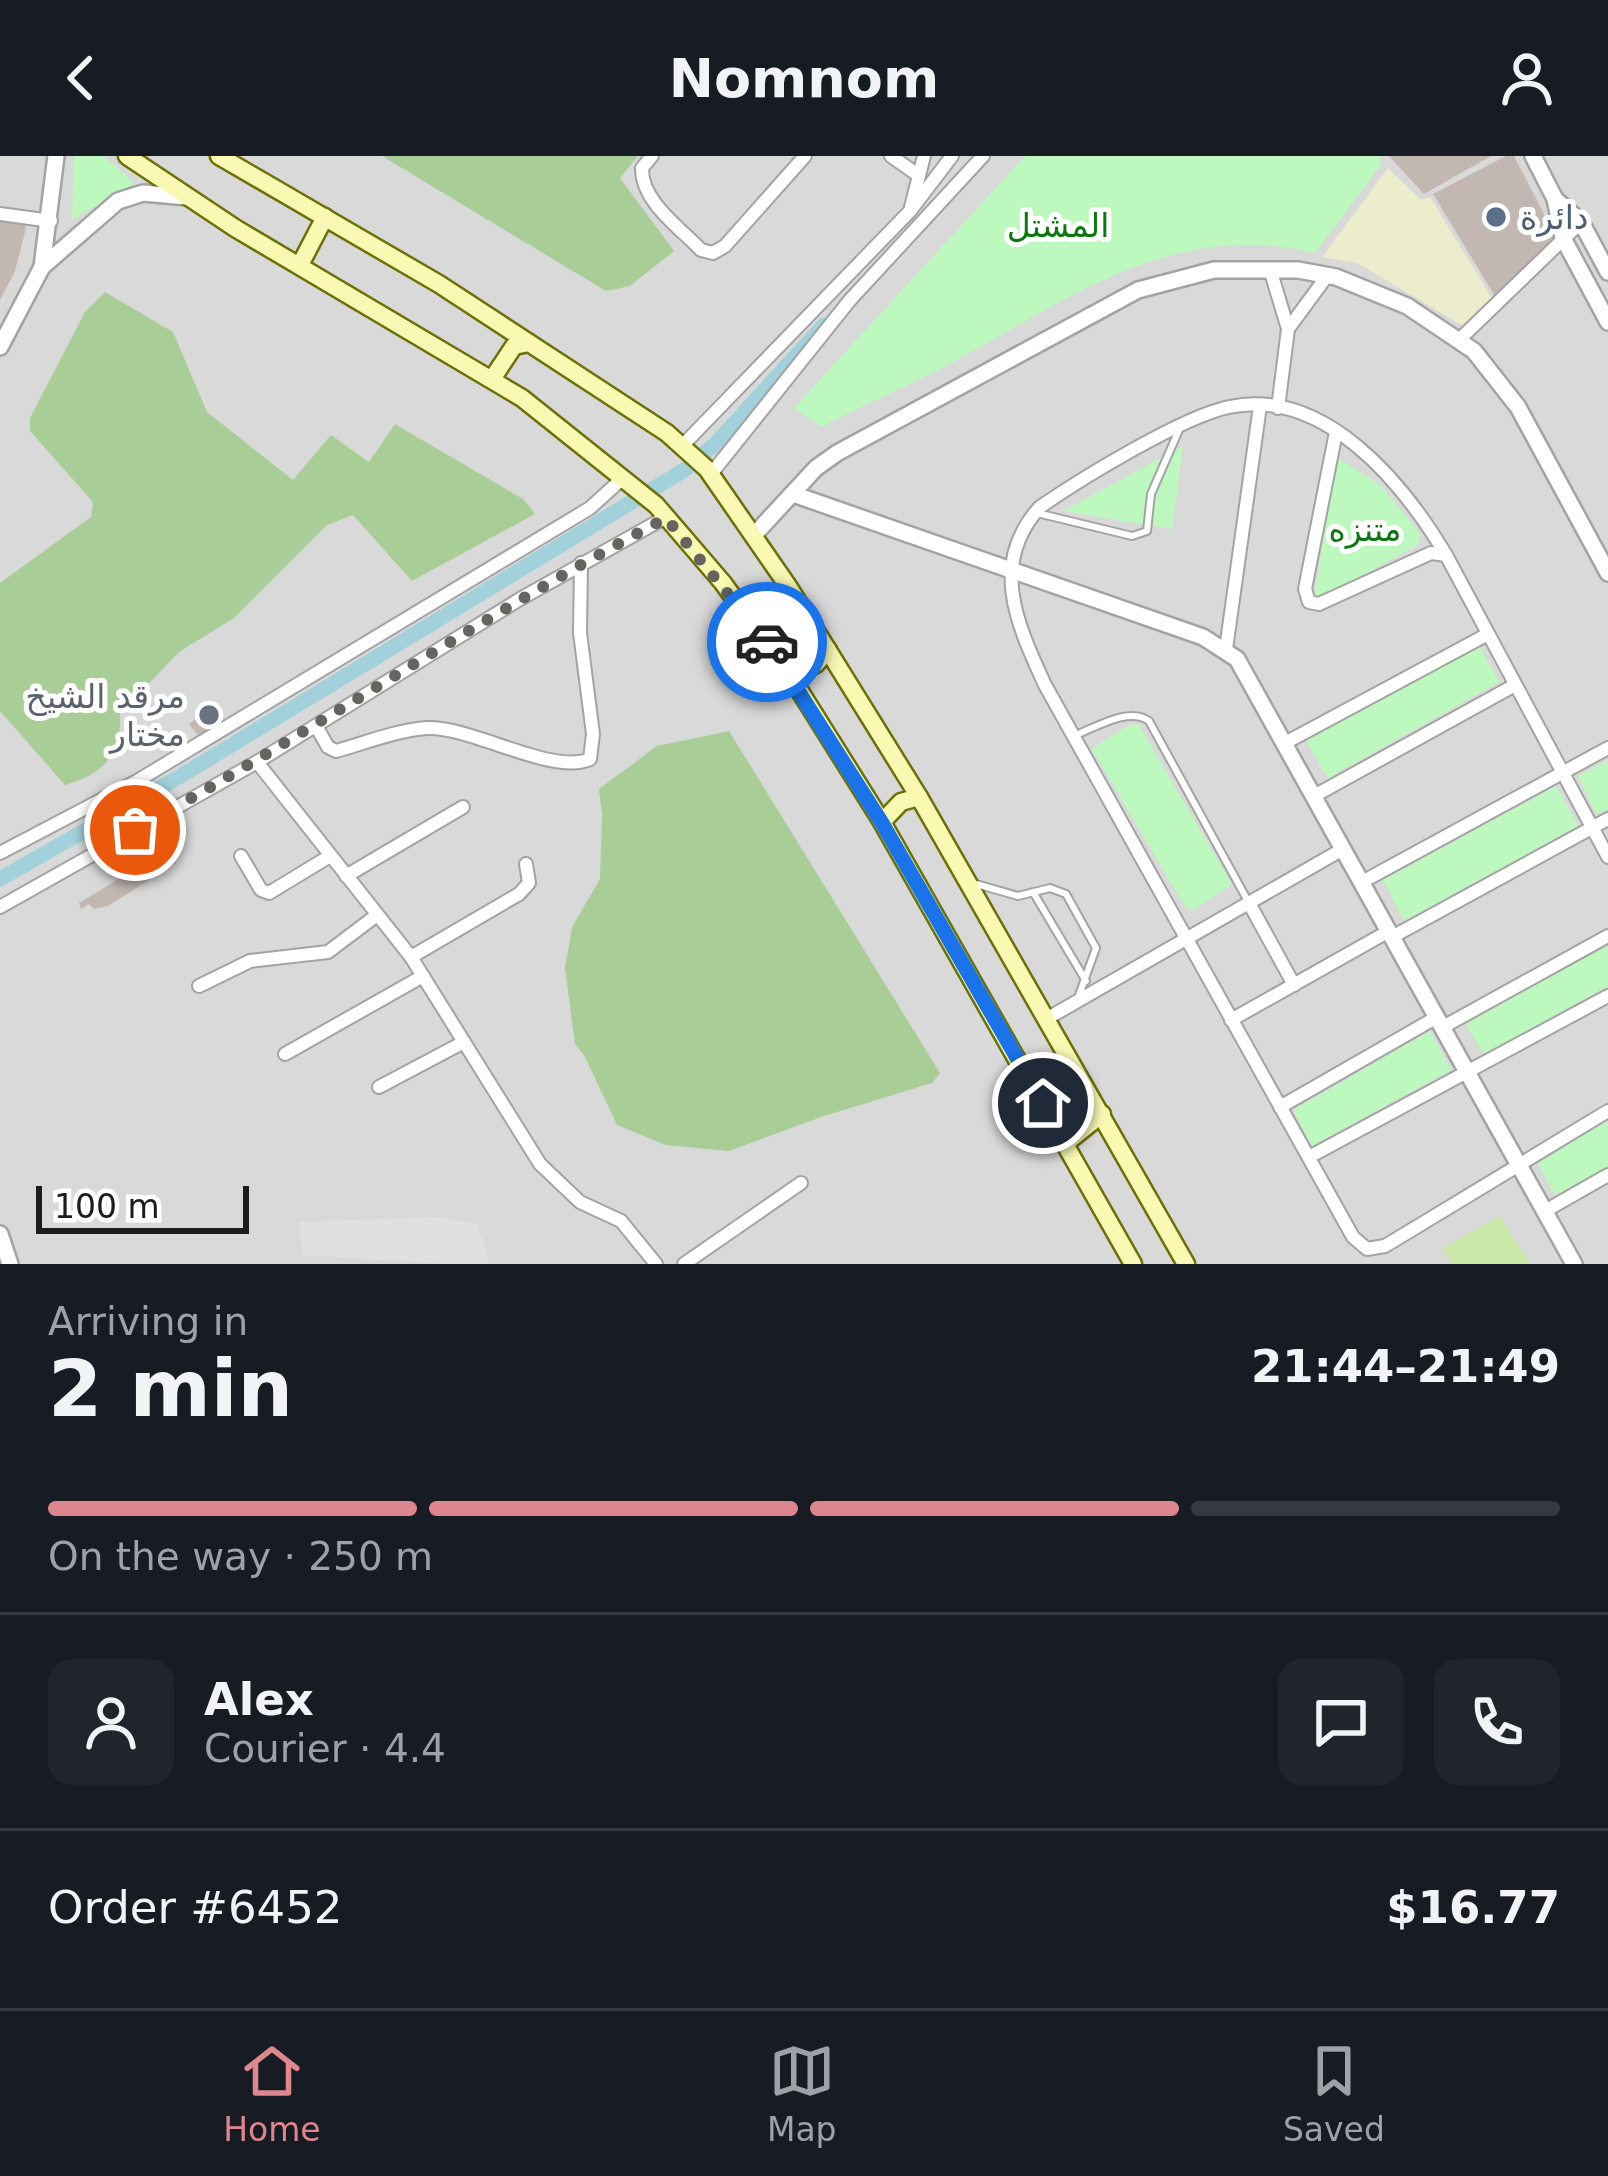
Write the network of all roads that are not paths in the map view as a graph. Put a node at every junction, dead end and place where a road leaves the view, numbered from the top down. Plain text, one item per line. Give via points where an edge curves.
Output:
1 (56, 156) edge
2 (127, 156) edge
3 (219, 156) edge
4 (652, 156) edge
5 (805, 156) edge
6 (891, 156) edge
7 (925, 156) edge
8 (952, 156) edge
9 (983, 156) edge
10 (1533, 156) edge
11 (918, 175) junction
12 (188, 197) junction
13 (1555, 199) junction
14 (910, 211) junction
15 (0, 214) edge
16 (325, 218) junction
17 (50, 221) junction
18 (1581, 222) junction
19 (1562, 238) junction
20 (301, 263) junction
21 (43, 267) junction
22 (1270, 269) junction
23 (1608, 272) edge
24 (1327, 276) junction
25 (1608, 322) edge
26 (1288, 329) junction
27 (1460, 339) junction
28 (529, 343) junction
29 (0, 347) edge
30 (492, 380) junction
31 (1260, 406) junction
32 (1278, 408) junction
33 (1181, 427) junction
34 (1336, 432) junction
35 (688, 448) junction
36 (709, 471) junction
37 (630, 483) junction
38 (793, 494) junction
39 (661, 511) junction
40 (1035, 513) junction
41 (754, 536) junction
42 (1446, 555) junction
43 (581, 563) junction
44 (1012, 572) junction
45 (1608, 573) edge
46 (1488, 634) junction
47 (828, 650) junction
48 (1226, 650) junction
49 (791, 677) junction
50 (1515, 685) junction
51 (316, 726) junction
52 (1073, 736) junction
53 (1285, 743) junction
54 (1608, 748) edge
55 (256, 762) junction
56 (1562, 773) junction
57 (1314, 796) junction
58 (919, 797) junction
59 (463, 807) dead end
60 (1608, 819) edge
61 (882, 823) junction
62 (1592, 827) junction
63 (1343, 849) junction
64 (0, 853) edge
65 (241, 856) dead end
66 (330, 856) junction
67 (1608, 857) edge
68 (526, 864) dead end
69 (346, 876) junction
70 (970, 882) junction
71 (1362, 882) junction
72 (1033, 892) junction
73 (1249, 903) junction
74 (0, 907) edge
75 (377, 915) junction
76 (1391, 934) junction
77 (1608, 936) edge
78 (1185, 939) junction
79 (411, 957) junction
80 (423, 976) junction
81 (1086, 981) junction
82 (1294, 985) junction
83 (199, 986) dead end
84 (1608, 996) edge
85 (1077, 1001) junction
86 (1048, 1018) junction
87 (1231, 1020) junction
88 (1440, 1022) junction
89 (464, 1042) junction
90 (285, 1054) dead end
91 (1468, 1072) junction
92 (379, 1087) dead end
93 (1280, 1107) junction
94 (1608, 1111) edge
95 (1102, 1114) junction
96 (1066, 1143) junction
97 (1309, 1157) junction
98 (1518, 1162) junction
99 (1608, 1175) edge
100 (801, 1183) dead end
101 (1545, 1211) junction
102 (0, 1234) edge
103 (10, 1264) edge
104 (656, 1264) edge
105 (684, 1264) edge
106 (1132, 1264) edge
107 (1186, 1264) edge
108 (1574, 1264) edge

1 - 17 street
2 - 12 main road
3 - 16 main road
4 - 5 street via 642,168 649,195 713,253
6 - 11 street
7 - 11 street
8 - 14 street
9 - 36 street
10 - 13 street
11 - 14 street
12 - 20 main road
12 - 21 street via 143,193 118,201
13 - 18 street
13 - 19 street
14 - 35 street
15 - 17 street
16 - 20 main road
16 - 28 main road
17 - 21 street
18 - 19 street
18 - 23 street
19 - 25 street
19 - 27 street
20 - 30 main road
21 - 29 street
22 - 24 street
22 - 26 street
22 - 38 street via 1214,270 1138,290 837,453
24 - 26 street
24 - 27 street via 1407,306
26 - 32 street
27 - 45 street via 1518,407
28 - 30 main road via 514,346
28 - 35 main road
30 - 37 main road
31 - 32 street
31 - 33 street via 1230,407
31 - 48 street
32 - 34 street
33 - 40 street
33 - 40 lane via 1151,494 1147,531 1132,536
34 - 42 street via 1411,501
34 - 42 street via 1309,602 1431,553
35 - 36 main road
36 - 41 main road
37 - 39 main road
37 - 64 street via 137,781
38 - 41 street
38 - 44 street
39 - 43 street
39 - 49 main road
40 - 44 street
41 - 47 main road
42 - 46 street
43 - 51 street
43 - 51 street via 590,759 538,757 425,728 336,751
44 - 48 street
44 - 52 street via 1018,627
46 - 50 street
46 - 53 street
47 - 49 main road
47 - 58 main road
48 - 53 street
49 - 61 main road
50 - 56 street
50 - 57 street
51 - 55 street
52 - 73 lane via 1130,714 1149,721
52 - 78 street
53 - 57 street
54 - 56 street
55 - 66 street
55 - 74 street
56 - 62 street
56 - 71 street
57 - 63 street
58 - 61 main road via 901,802
58 - 70 main road
59 - 69 street
60 - 62 street
61 - 96 main road
62 - 67 street
62 - 76 street
63 - 71 street
63 - 73 street
65 - 66 street via 269,893
66 - 69 street
68 - 79 street via 530,883 520,894
69 - 75 street
70 - 72 lane via 1009,895
70 - 86 main road
71 - 76 street
72 - 81 lane
72 - 81 lane via 1066,894 1096,948
73 - 78 street
73 - 82 street
75 - 79 street
75 - 83 street via 328,952 250,961
76 - 82 street
76 - 88 street
77 - 88 street
78 - 85 street
78 - 87 street
79 - 80 street
80 - 89 street
80 - 90 street
81 - 85 lane
82 - 87 street
84 - 91 street
85 - 86 street
86 - 95 main road
87 - 93 street
88 - 91 street
88 - 93 street
89 - 92 street
89 - 104 street via 540,1164 580,1202 621,1221
91 - 97 street
91 - 98 street
93 - 97 street
94 - 98 street
95 - 96 main road
95 - 107 main road
96 - 106 main road
97 - 98 street via 1367,1249 1385,1246
98 - 101 street
99 - 101 street
100 - 105 street
101 - 108 street
102 - 103 street

